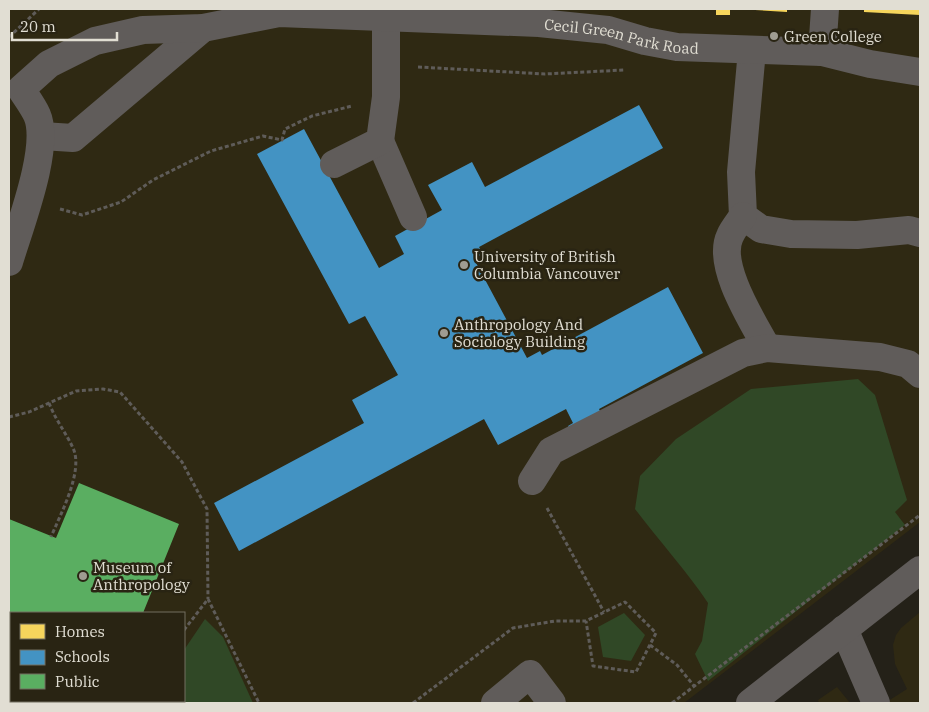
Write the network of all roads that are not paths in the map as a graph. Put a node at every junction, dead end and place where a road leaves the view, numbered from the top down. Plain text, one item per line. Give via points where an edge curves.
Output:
1 (824, 9) edge
2 (386, 15) junction
3 (203, 28) junction
4 (752, 50) junction
5 (822, 52) junction
6 (920, 72) edge
7 (42, 136) junction
8 (380, 142) junction
9 (334, 164) dead end
10 (743, 216) junction
11 (413, 217) dead end
12 (920, 233) edge
13 (9, 262) edge
14 (767, 348) junction
15 (920, 374) edge
16 (532, 481) dead end
17 (920, 570) edge
18 (844, 629) junction
19 (778, 694) edge
20 (495, 703) edge
21 (552, 703) edge
22 (750, 703) edge
23 (876, 703) edge

1 - 5 street
2 - 3 street, Cecil Green Park Road via 279,13
2 - 4 street, Cecil Green Park Road via 539,23 608,30 645,42 677,47
2 - 8 street via 386,97
3 - 7 street, Cecil Green Park Road via 72,138
3 - 7 street, Cecil Green Park Road via 143,30 95,42 49,64 20,89 38,116
4 - 5 street, Cecil Green Park Road
4 - 10 street via 741,172
5 - 6 street, Cecil Green Park Road
7 - 13 street, Cecil Green Park Road via 38,163
8 - 9 street
8 - 11 street
10 - 12 street via 761,228 792,234 857,235 909,230
10 - 14 street via 729,237 728,256 734,287
14 - 15 street via 880,357 908,364
14 - 16 street via 743,352 551,451
17 - 18 street
18 - 19 street
18 - 23 street
19 - 22 street
20 - 21 street via 530,674

